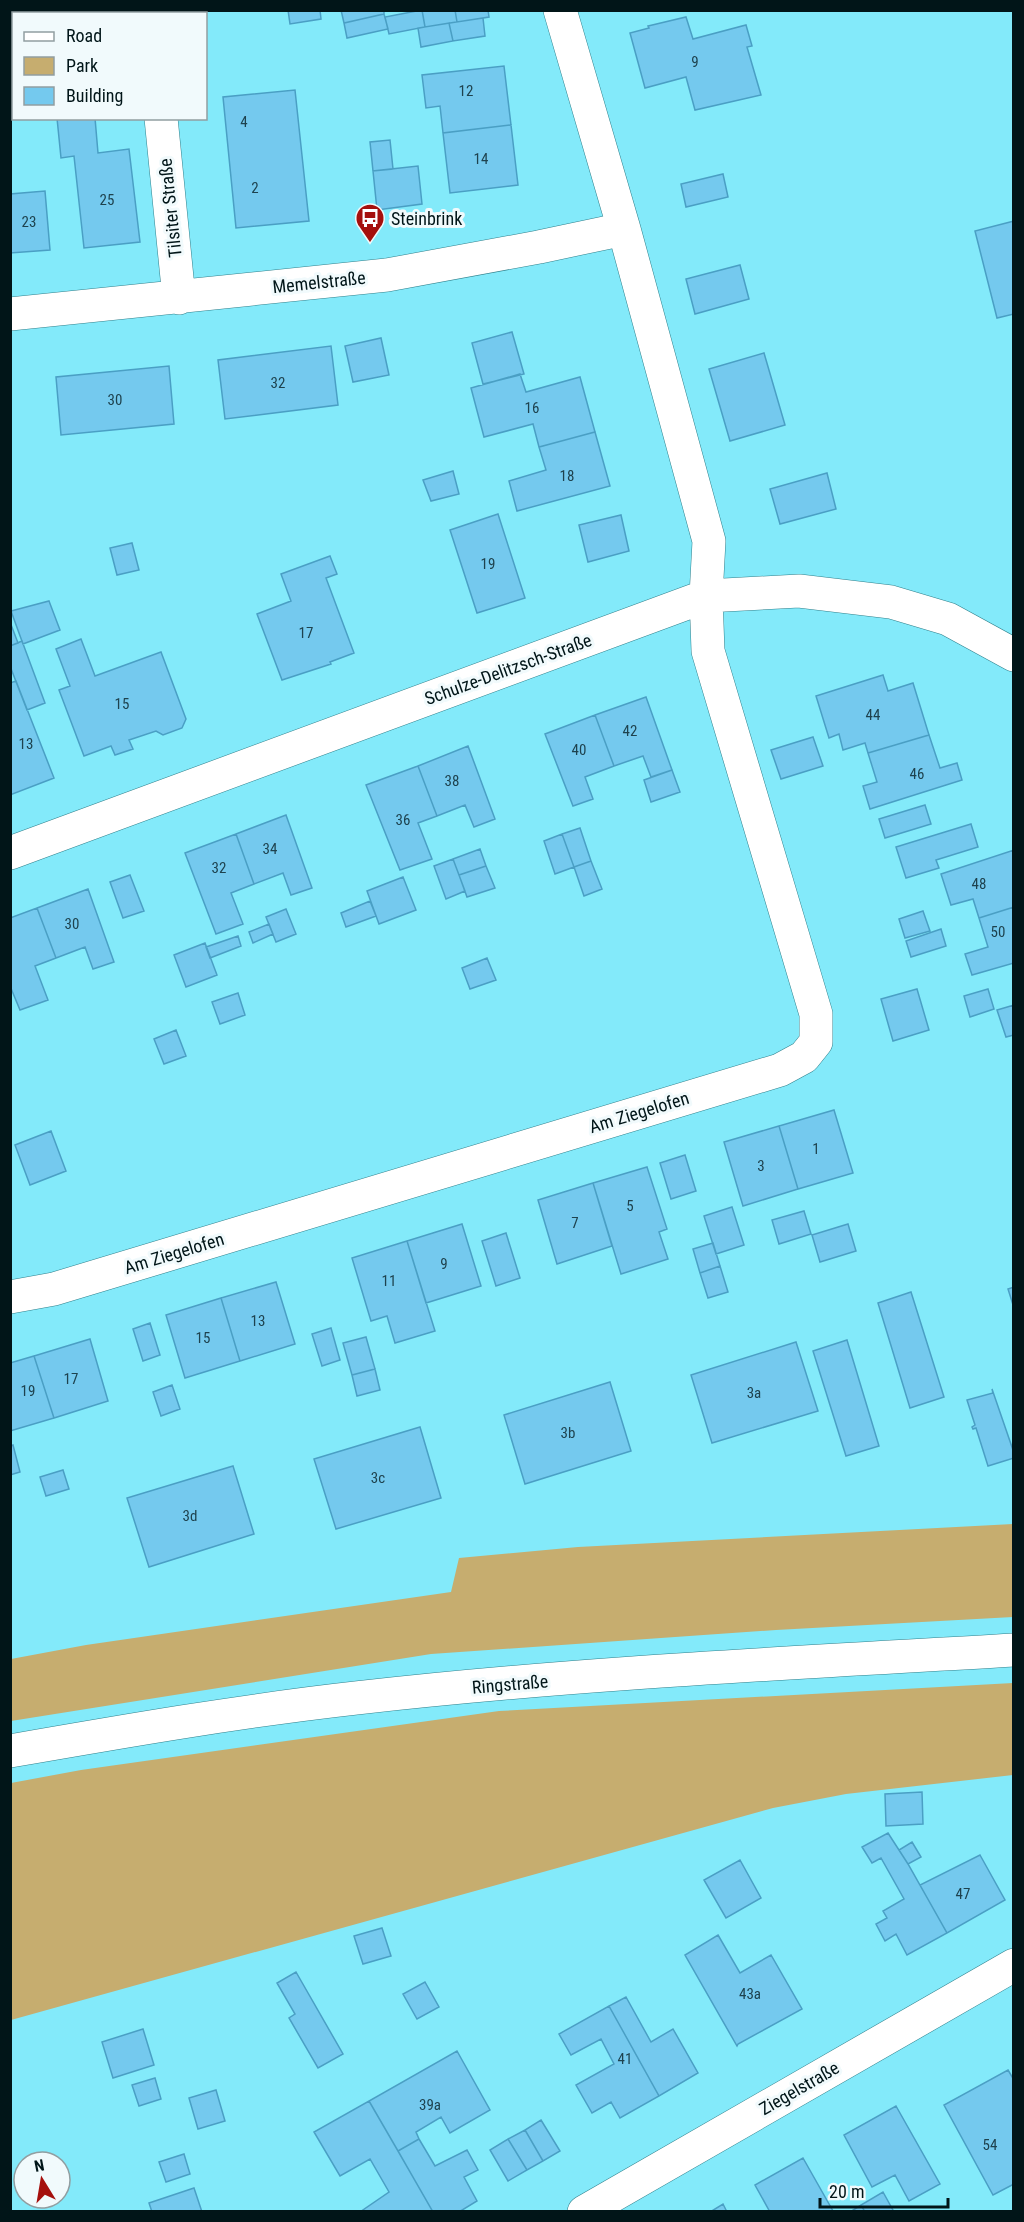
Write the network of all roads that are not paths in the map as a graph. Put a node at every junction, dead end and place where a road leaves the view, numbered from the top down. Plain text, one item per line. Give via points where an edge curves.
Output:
1 (560, 10) edge
2 (161, 120) edge
3 (624, 229) junction
4 (179, 298) junction
5 (10, 314) edge
6 (706, 596) junction
7 (1014, 655) edge
8 (10, 853) edge
9 (10, 1297) edge
10 (1014, 1650) edge
11 (10, 1751) edge
12 (1014, 1965) edge
13 (584, 2211) edge

1 - 3 street
2 - 4 street, Tilsiter Straße
3 - 4 street, Memelstraße via 387,275
3 - 6 street via 709,541
4 - 5 street, Memelstraße
6 - 7 street, Schulze-Delitzsch-Straße via 799,591 891,602 948,619
6 - 8 street, Schulze-Delitzsch-Straße
6 - 9 street, Am Ziegelofen via 708,651 816,1014 816,1042 804,1057 780,1070 122,1269
10 - 11 street, Ringstraße via 616,1674 357,1698 183,1721
12 - 13 street, Ziegelstraße

